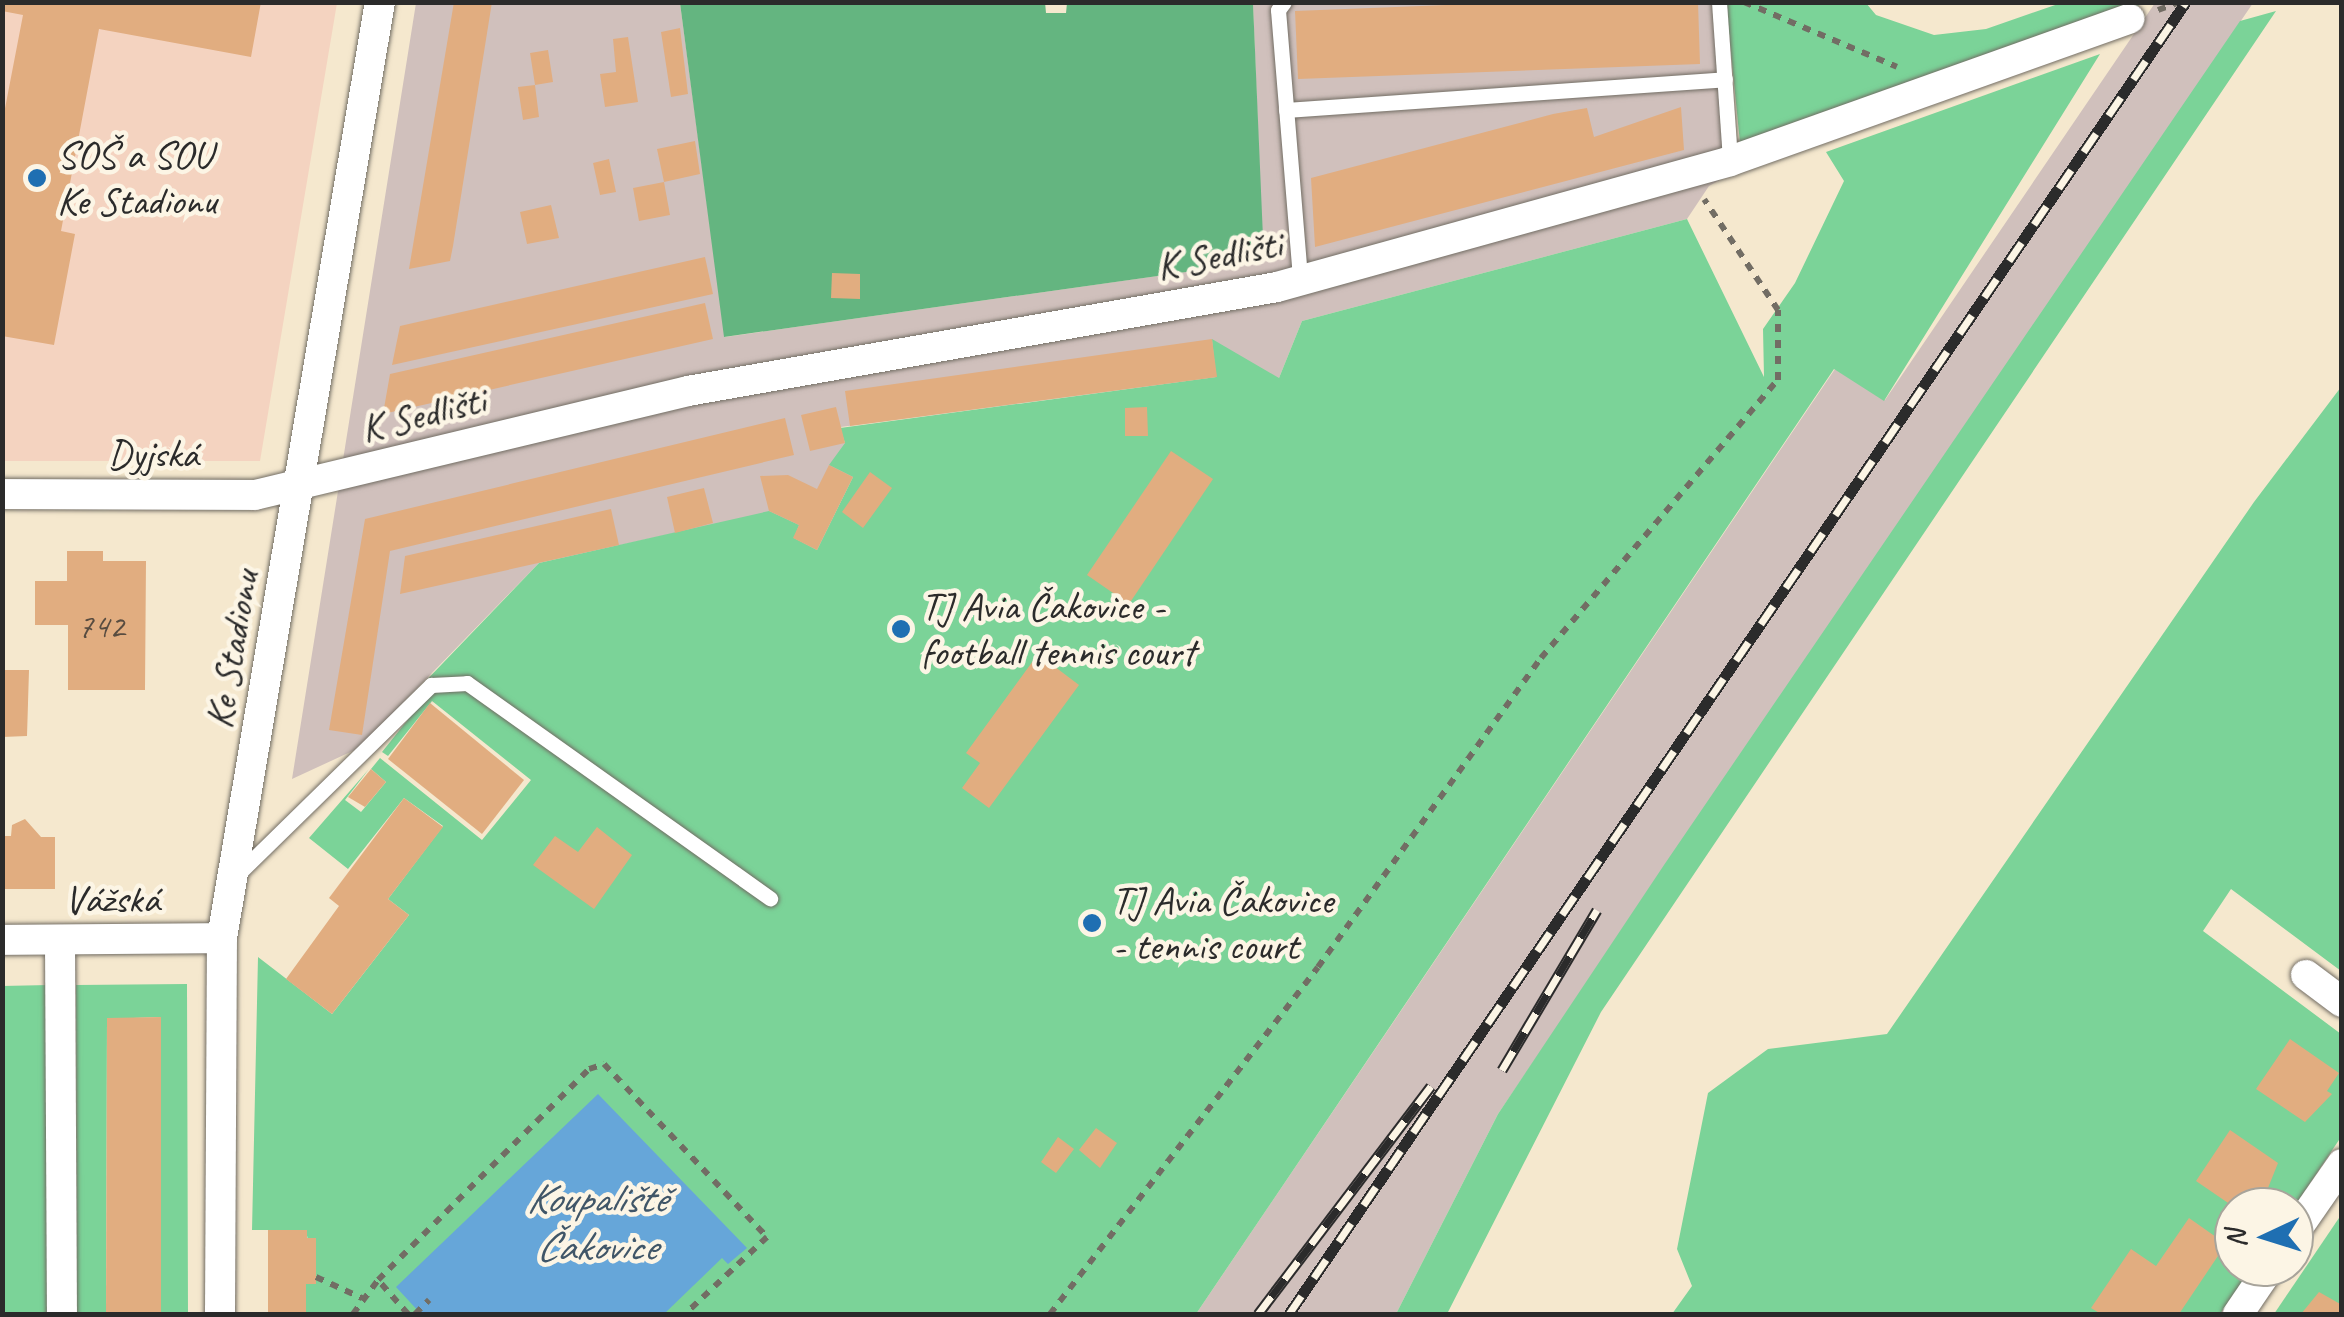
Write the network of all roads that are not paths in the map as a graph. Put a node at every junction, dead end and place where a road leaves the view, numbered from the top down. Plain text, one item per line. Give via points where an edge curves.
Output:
1 (380, 2) edge
2 (1284, 2) edge
3 (1719, 2) edge
4 (2128, 19) dead end
5 (1725, 79) junction
6 (1286, 110) junction
7 (1730, 161) junction
8 (1300, 280) junction
9 (302, 484) junction
10 (2, 494) edge
11 (232, 879) junction
12 (770, 898) dead end
13 (222, 938) junction
14 (2, 940) edge
15 (60, 940) junction
16 (2306, 975) dead end
17 (2342, 1002) edge
18 (2342, 1164) edge
19 (2314, 1204) edge
20 (2256, 1287) edge
21 (62, 1314) edge
22 (220, 1314) edge
23 (2238, 1314) edge

1 - 9 street, Ke Stadionu
2 - 6 lane via 1278,10
3 - 5 lane
4 - 7 street, K Sedlišti
5 - 6 lane
5 - 7 lane
6 - 8 lane
7 - 8 street, K Sedlišti
8 - 9 street, K Sedlišti via 688,391
9 - 10 street, Dyjská via 255,495
9 - 11 street, Ke Stadionu
11 - 12 lane via 432,686 467,683
11 - 13 street, Ke Stadionu
13 - 15 street, Vážská
13 - 22 street, Ke Stadionu
14 - 15 street, Vážská
15 - 21 street
16 - 17 street
18 - 19 street
20 - 23 street

